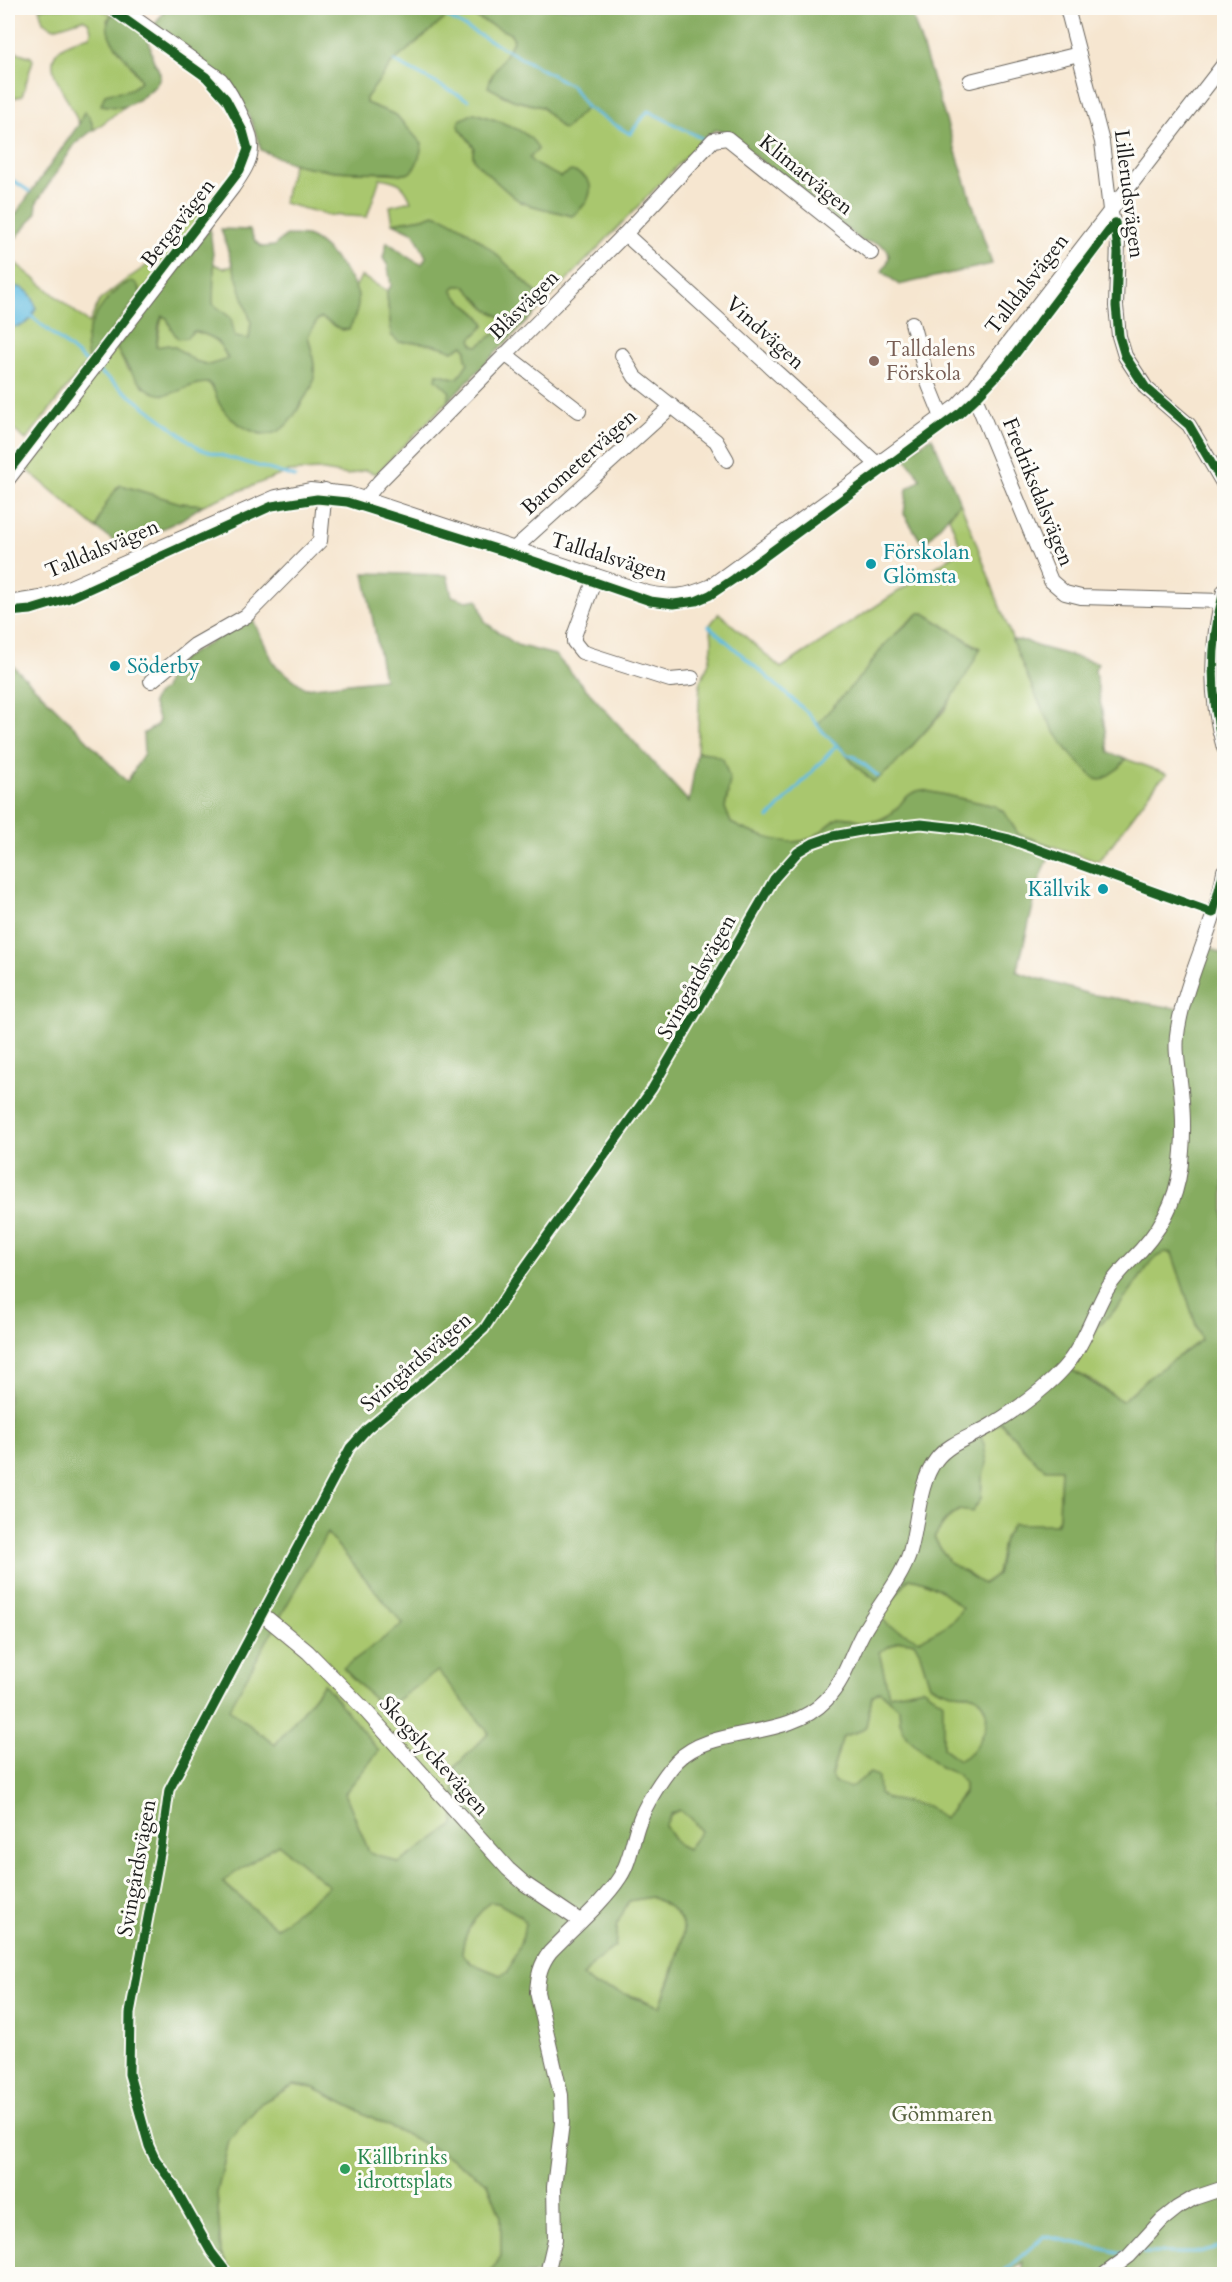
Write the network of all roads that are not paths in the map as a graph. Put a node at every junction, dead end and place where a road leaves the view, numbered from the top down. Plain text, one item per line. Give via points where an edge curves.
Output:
1 (120, 8) edge
2 (1067, 8) edge
3 (1079, 54) junction
4 (1224, 64) edge
5 (970, 81) dead end
6 (713, 141) joint
7 (1110, 210) junction
8 (625, 234) junction
9 (871, 253) dead end
10 (912, 323) dead end
11 (504, 354) junction
12 (622, 355) dead end
13 (972, 390) junction
14 (672, 406) junction
15 (579, 411) dead end
16 (942, 417) junction
17 (727, 460) dead end
18 (877, 464) junction
19 (8, 478) edge
20 (1224, 485) edge
21 (325, 490) junction
22 (364, 500) junction
23 (514, 549) junction
24 (596, 576) junction
25 (1223, 596) edge
26 (8, 603) edge
27 (692, 678) dead end
28 (151, 681) dead end
29 (1224, 748) edge
30 (1224, 871) edge
31 (262, 1614) dead end
32 (580, 1921) junction
33 (1224, 2188) edge
34 (547, 2274) edge
35 (1105, 2274) edge

1 - 19 street, Bergavägen via 221,80 249,129 250,158 227,194
2 - 3 street, Lillerudsvägen
3 - 5 street
3 - 7 street, Lillerudsvägen via 1100,128
4 - 7 street, Talldalsvägen
6 - 8 street, Blåsvägen
6 - 9 street, Klimatvägen via 727,138
7 - 13 street, Talldalsvägen
7 - 20 street, Lillerudsvägen via 1118,247 1116,314 1125,356 1146,388 1189,425
8 - 11 street, Blåsvägen
8 - 18 street, Vindvägen
10 - 16 street
11 - 15 street
11 - 22 street, Blåsvägen
12 - 14 street, Barometervägen via 635,377
13 - 16 street, Talldalsvägen
13 - 25 street, Fredriksdalsvägen via 1038,554 1057,588 1081,597
14 - 17 street, Barometervägen via 716,441
14 - 23 street, Barometervägen
16 - 18 street, Talldalsvägen
18 - 24 street, Talldalsvägen via 699,592 664,596
21 - 22 street, Talldalsvägen
21 - 26 street, Talldalsvägen via 276,497 62,591
21 - 28 street via 320,541 246,616 195,645
22 - 23 street, Talldalsvägen
23 - 24 street, Talldalsvägen
24 - 27 street via 574,636 578,648 670,680
25 - 29 street via 1212,673 1216,717
30 - 32 street via 1177,1033 1183,1134 1178,1185 1168,1213 1107,1290 1064,1368 1004,1416 933,1462 905,1563 829,1696 814,1711 792,1722 703,1745 682,1756 638,1823 620,1879
31 - 32 street, Skogslyckevägen via 308,1652 357,1702 507,1869
32 - 34 street via 545,1957 538,1978 539,2002 561,2095 562,2123 554,2187 555,2239
33 - 35 street via 1177,2208

